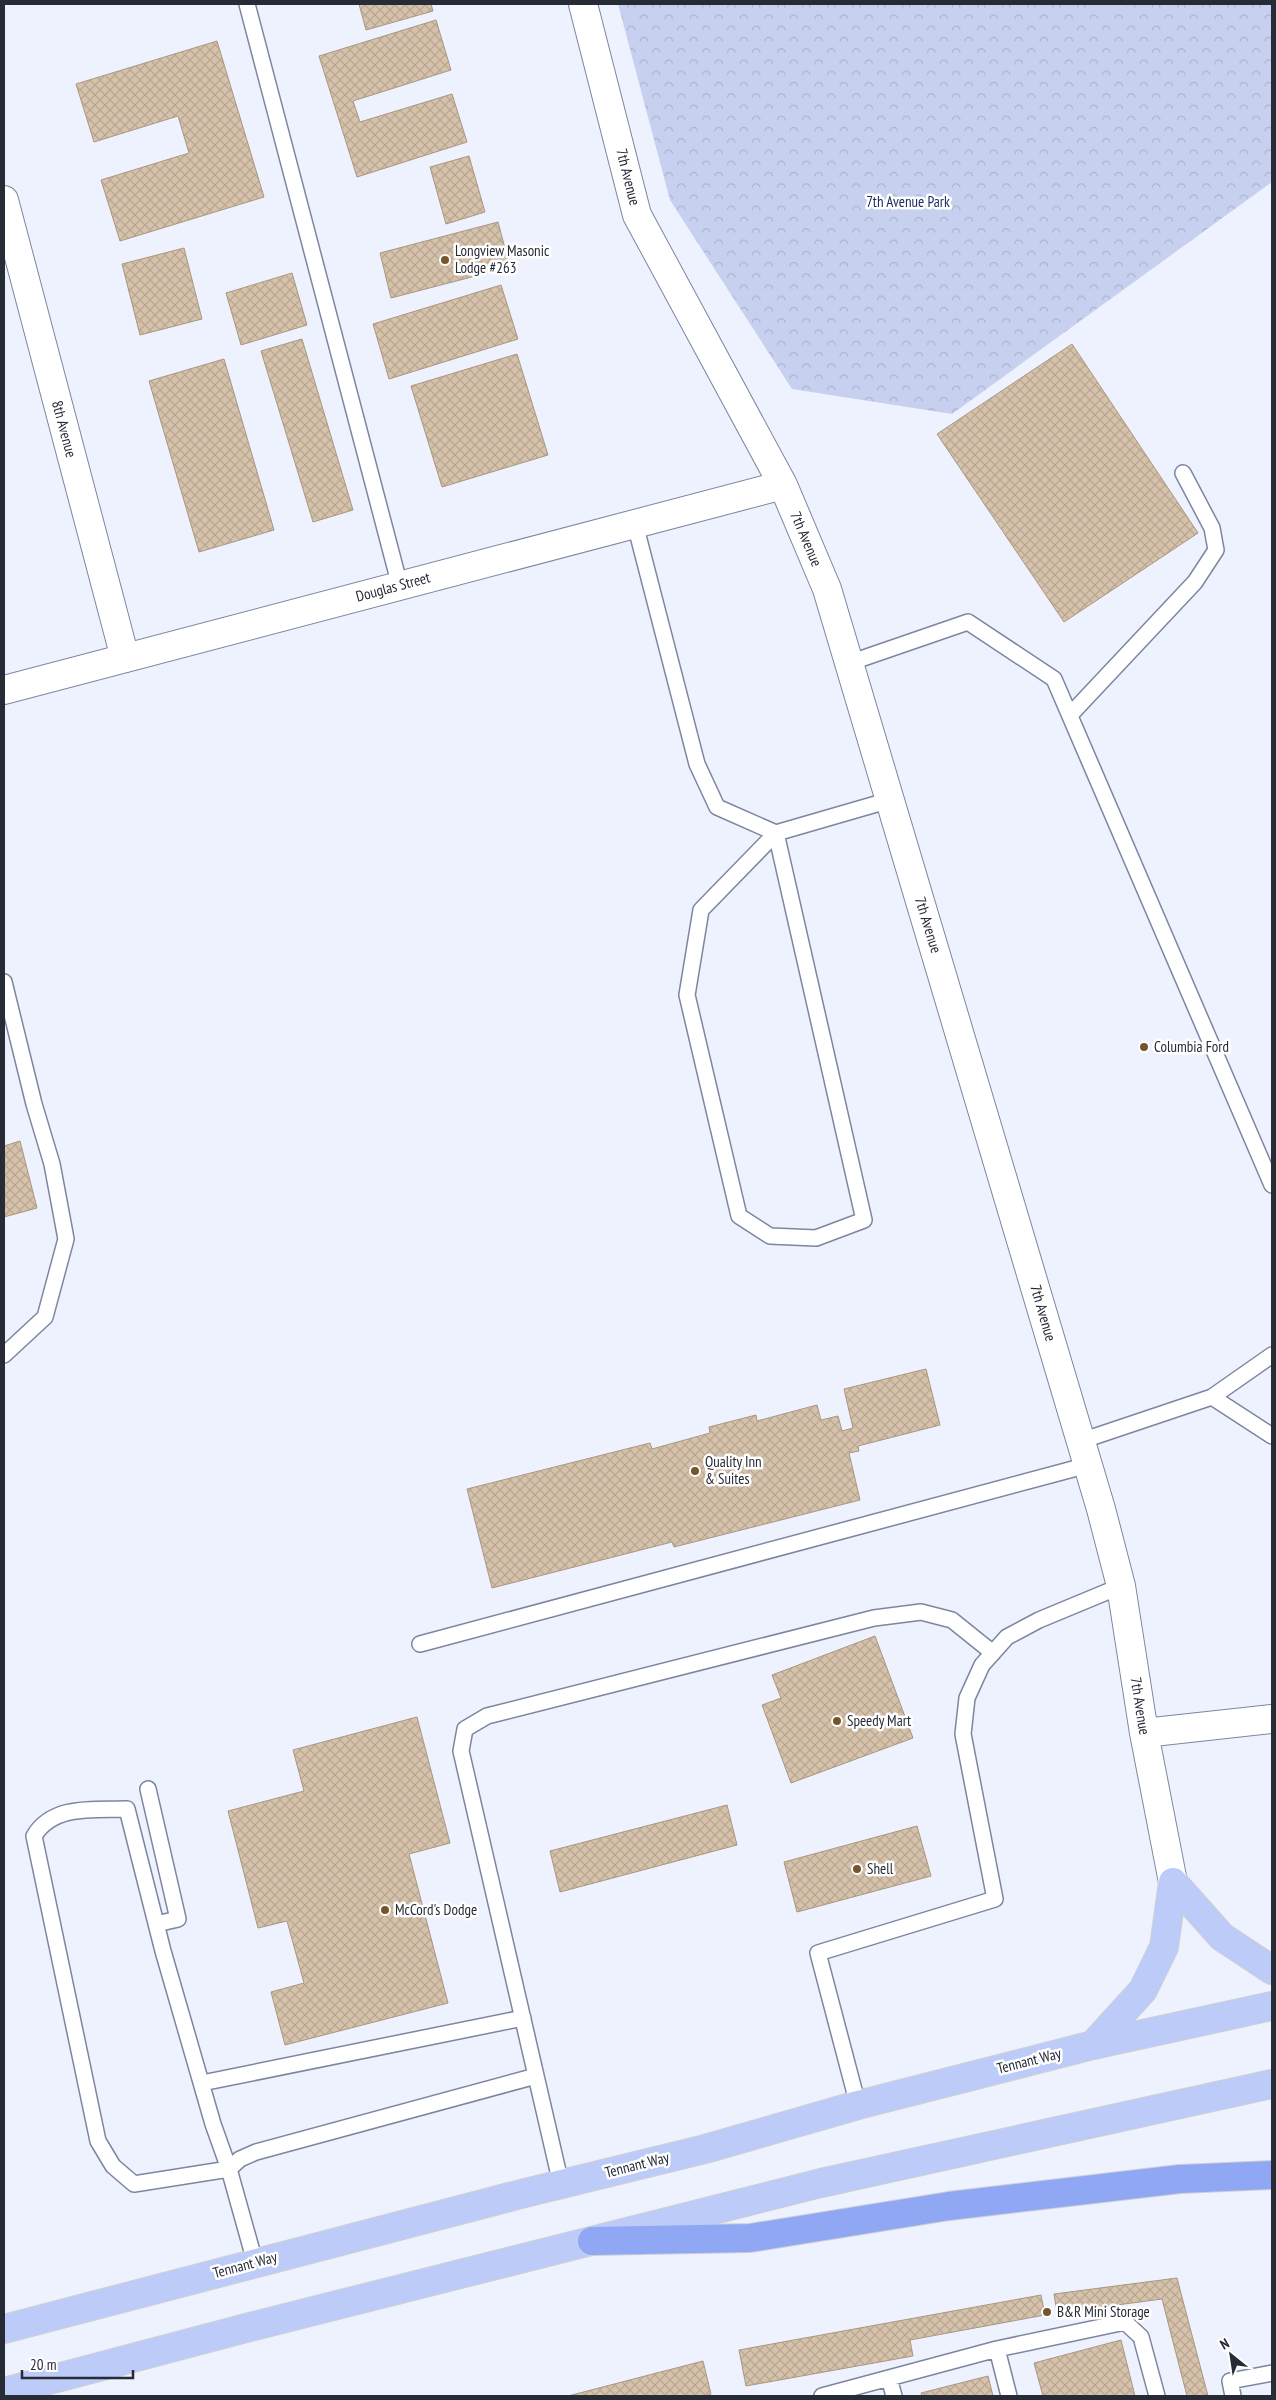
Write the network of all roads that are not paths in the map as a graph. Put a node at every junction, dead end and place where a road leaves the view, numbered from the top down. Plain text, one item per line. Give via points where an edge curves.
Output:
1 (247, 4) edge
2 (584, 4) edge
3 (4, 200) edge
4 (1183, 473) dead end
5 (783, 485) junction
6 (635, 524) junction
7 (400, 586) junction
8 (124, 658) junction
9 (849, 663) junction
10 (4, 690) edge
11 (1070, 715) junction
12 (890, 800) junction
13 (776, 833) junction
14 (4, 982) edge
15 (1272, 1185) edge
16 (4, 1355) edge
17 (1272, 1355) edge
18 (1212, 1397) junction
19 (1272, 1436) edge
20 (1084, 1453) junction
21 (1121, 1586) junction
22 (420, 1644) dead end
23 (993, 1653) junction
24 (1272, 1719) edge
25 (1144, 1733) junction
26 (148, 1789) dead end
27 (1173, 1882) junction
28 (156, 1924) junction
29 (1272, 1970) edge
30 (1272, 2006) edge
31 (523, 2018) junction
32 (1093, 2046) junction
33 (536, 2076) junction
34 (202, 2083) junction
35 (1272, 2084) edge
36 (858, 2105) junction
37 (229, 2169) junction
38 (1272, 2175) edge
39 (561, 2184) junction
40 (592, 2241) junction
41 (255, 2262) junction
42 (4, 2330) edge
43 (997, 2349) junction
44 (1272, 2373) edge
45 (890, 2378) junction
46 (4, 2392) edge
47 (822, 2396) edge
48 (894, 2396) edge
49 (1009, 2396) edge
50 (1157, 2396) edge
51 (1233, 2396) edge

1 - 7 lane
2 - 5 street, 7th Avenue via 638,215
3 - 8 street, 8th Avenue
4 - 11 lane via 1212,528 1216,550 1195,582
5 - 6 street, Douglas Street
5 - 9 street, 7th Avenue via 828,589
6 - 7 street, Douglas Street
6 - 13 lane via 697,764 717,808
7 - 8 street, Douglas Street
8 - 10 street, Douglas Street
9 - 11 lane via 968,622 1054,679
9 - 12 street, 7th Avenue
11 - 15 lane
12 - 13 lane
12 - 20 street, 7th Avenue
13 - 13 lane via 701,910 687,995 739,1216 770,1236 816,1238 864,1220
14 - 16 lane via 52,1164 66,1239 45,1316
17 - 18 lane
18 - 19 lane
18 - 20 lane
20 - 21 street, 7th Avenue
20 - 22 lane
21 - 23 lane via 1039,1620 1007,1638
21 - 25 street, 7th Avenue
23 - 31 lane via 952,1620 921,1612 874,1618 487,1716 465,1729 461,1751
23 - 36 lane via 982,1665 967,1698 963,1734 994,1899 818,1953
24 - 25 street
25 - 27 street, 7th Avenue
26 - 28 lane via 178,1919
27 - 29 main road via 1222,1937
27 - 32 main road via 1164,1947 1143,1990
28 - 34 lane
28 - 37 lane via 127,1809 79,1810 55,1816 39,1827 34,1836 98,2141 113,2166 134,2184
30 - 32 main road, Tennant Way
31 - 33 lane
31 - 34 lane
32 - 36 main road, Tennant Way
33 - 37 lane via 256,2152 240,2159
33 - 39 lane
34 - 37 lane
35 - 40 main road via 821,2183
36 - 39 main road, Tennant Way
37 - 41 lane
38 - 40 highway via 1180,2179 949,2206 750,2238
39 - 41 main road, Tennant Way
40 - 46 main road
41 - 42 main road, Tennant Way
43 - 45 lane
43 - 49 lane
43 - 50 lane via 1125,2322 1141,2337
44 - 51 lane via 1230,2381
45 - 47 lane
45 - 48 lane

